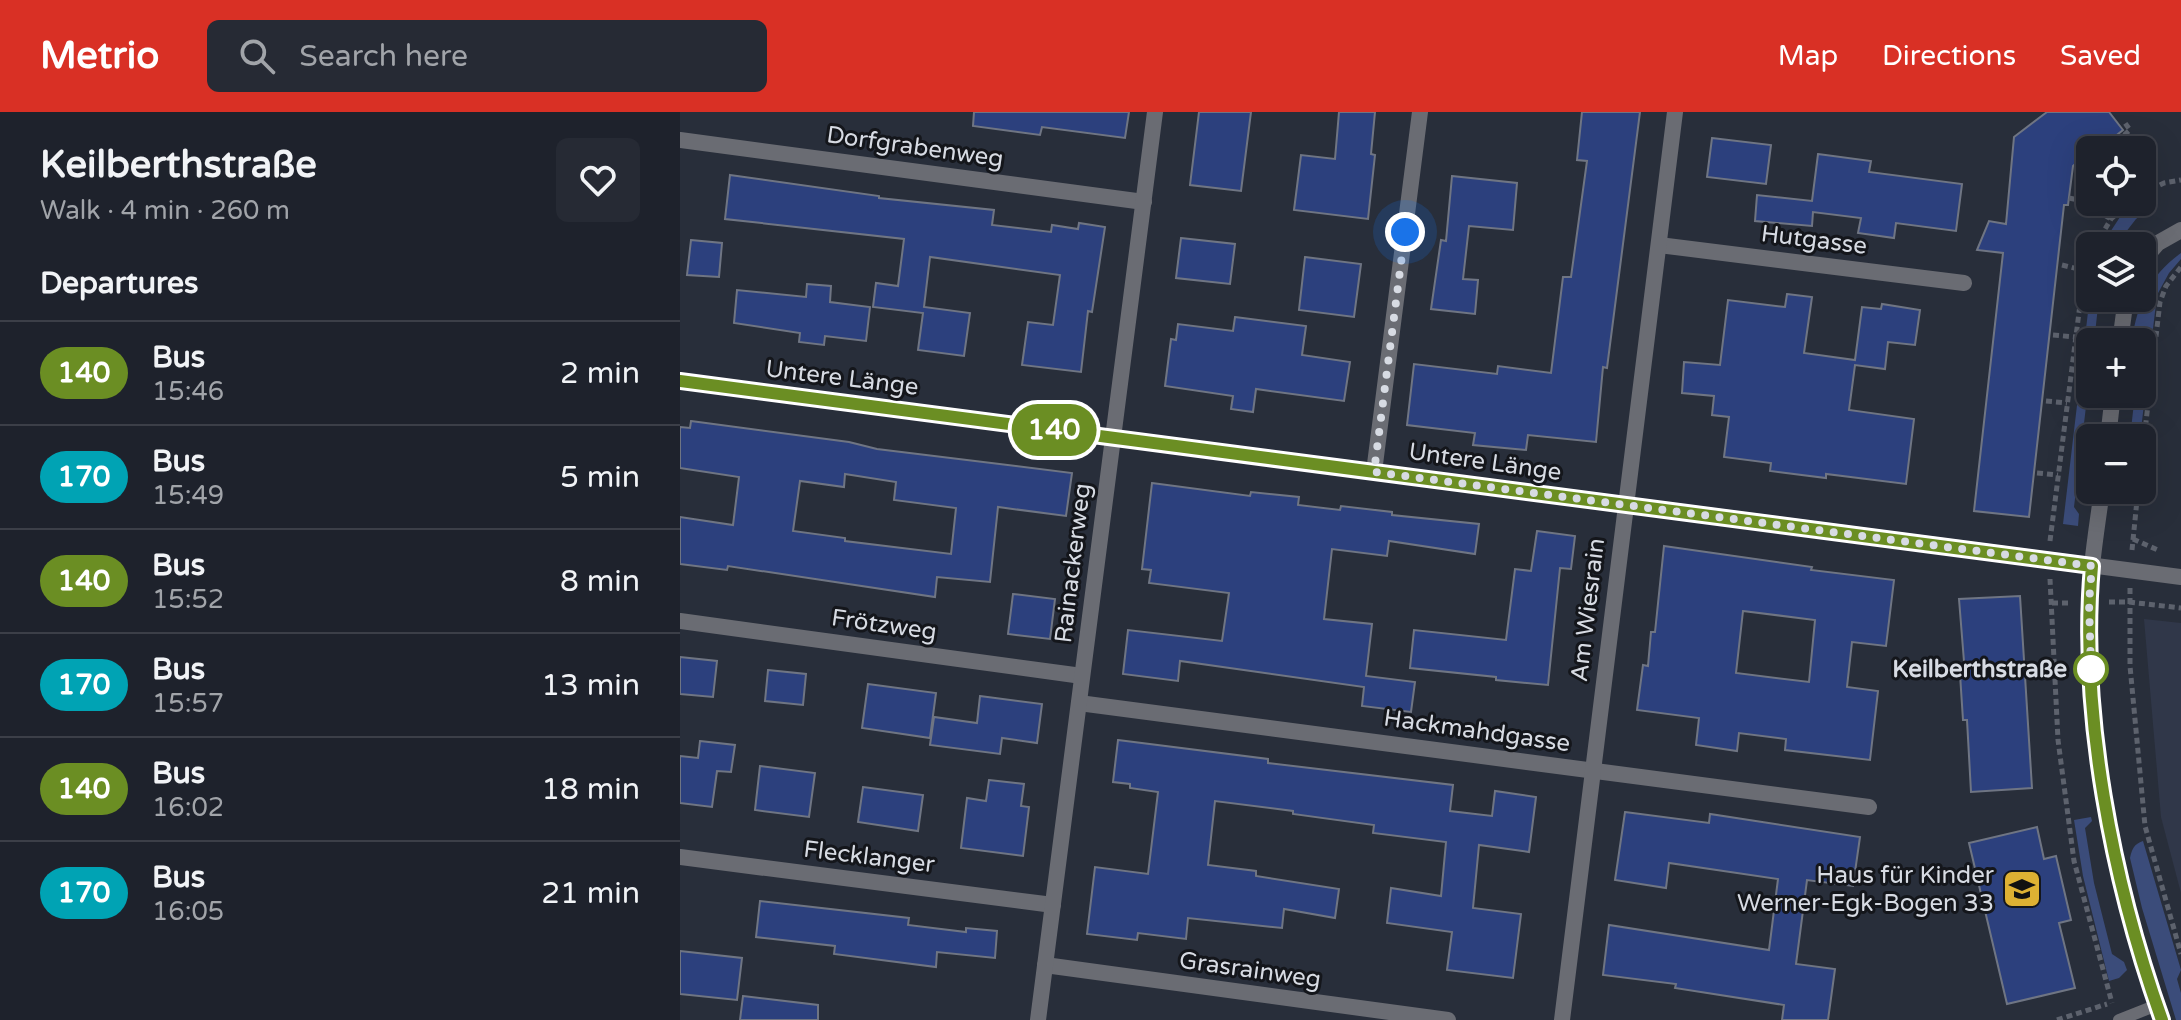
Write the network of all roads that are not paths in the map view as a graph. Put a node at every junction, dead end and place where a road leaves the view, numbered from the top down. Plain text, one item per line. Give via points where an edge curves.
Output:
1 (1155, 112) edge
2 (1420, 112) edge
3 (1675, 112) edge
4 (680, 140) edge
5 (1144, 202) junction
6 (2181, 230) edge
7 (1659, 245) junction
8 (2156, 245) edge
9 (1964, 283) dead end
10 (680, 381) edge
11 (1113, 438) junction
12 (1374, 472) junction
13 (2100, 504) edge
14 (1626, 505) junction
15 (2092, 566) junction
16 (2181, 577) edge
17 (680, 621) edge
18 (1082, 676) junction
19 (1079, 703) junction
20 (1592, 771) junction
21 (1869, 807) dead end
22 (680, 857) edge
23 (1053, 905) junction
24 (1045, 965) junction
25 (2159, 1012) edge
26 (1333, 1013) edge
27 (1038, 1020) edge
28 (1448, 1020) edge
29 (1562, 1020) edge
30 (2119, 1020) edge

1 - 5 street, Rainackerweg
2 - 12 street
3 - 7 street, Am Wiesrain
4 - 5 street, Dorfgrabenweg
5 - 11 street, Rainackerweg
6 - 8 street
7 - 9 street, Hutgasse
7 - 14 street, Am Wiesrain
10 - 11 street, Untere Länge
11 - 12 street, Untere Länge
11 - 18 street, Rainackerweg
12 - 14 street, Untere Länge
13 - 15 street
14 - 15 street, Untere Länge
14 - 20 street, Am Wiesrain
15 - 16 street
15 - 25 street via 2090,664 2102,777 2122,886
17 - 18 street, Frötzweg
18 - 19 street, Rainackerweg
19 - 20 street, Hackmahdgasse
19 - 23 street, Rainackerweg
20 - 21 street, Hackmahdgasse
20 - 29 street, Am Wiesrain
22 - 23 street, Flecklanger
23 - 24 street, Rainackerweg
24 - 26 street, Grasrainweg
24 - 27 street, Rainackerweg
25 - 30 lane
26 - 28 street, Grasrainweg

